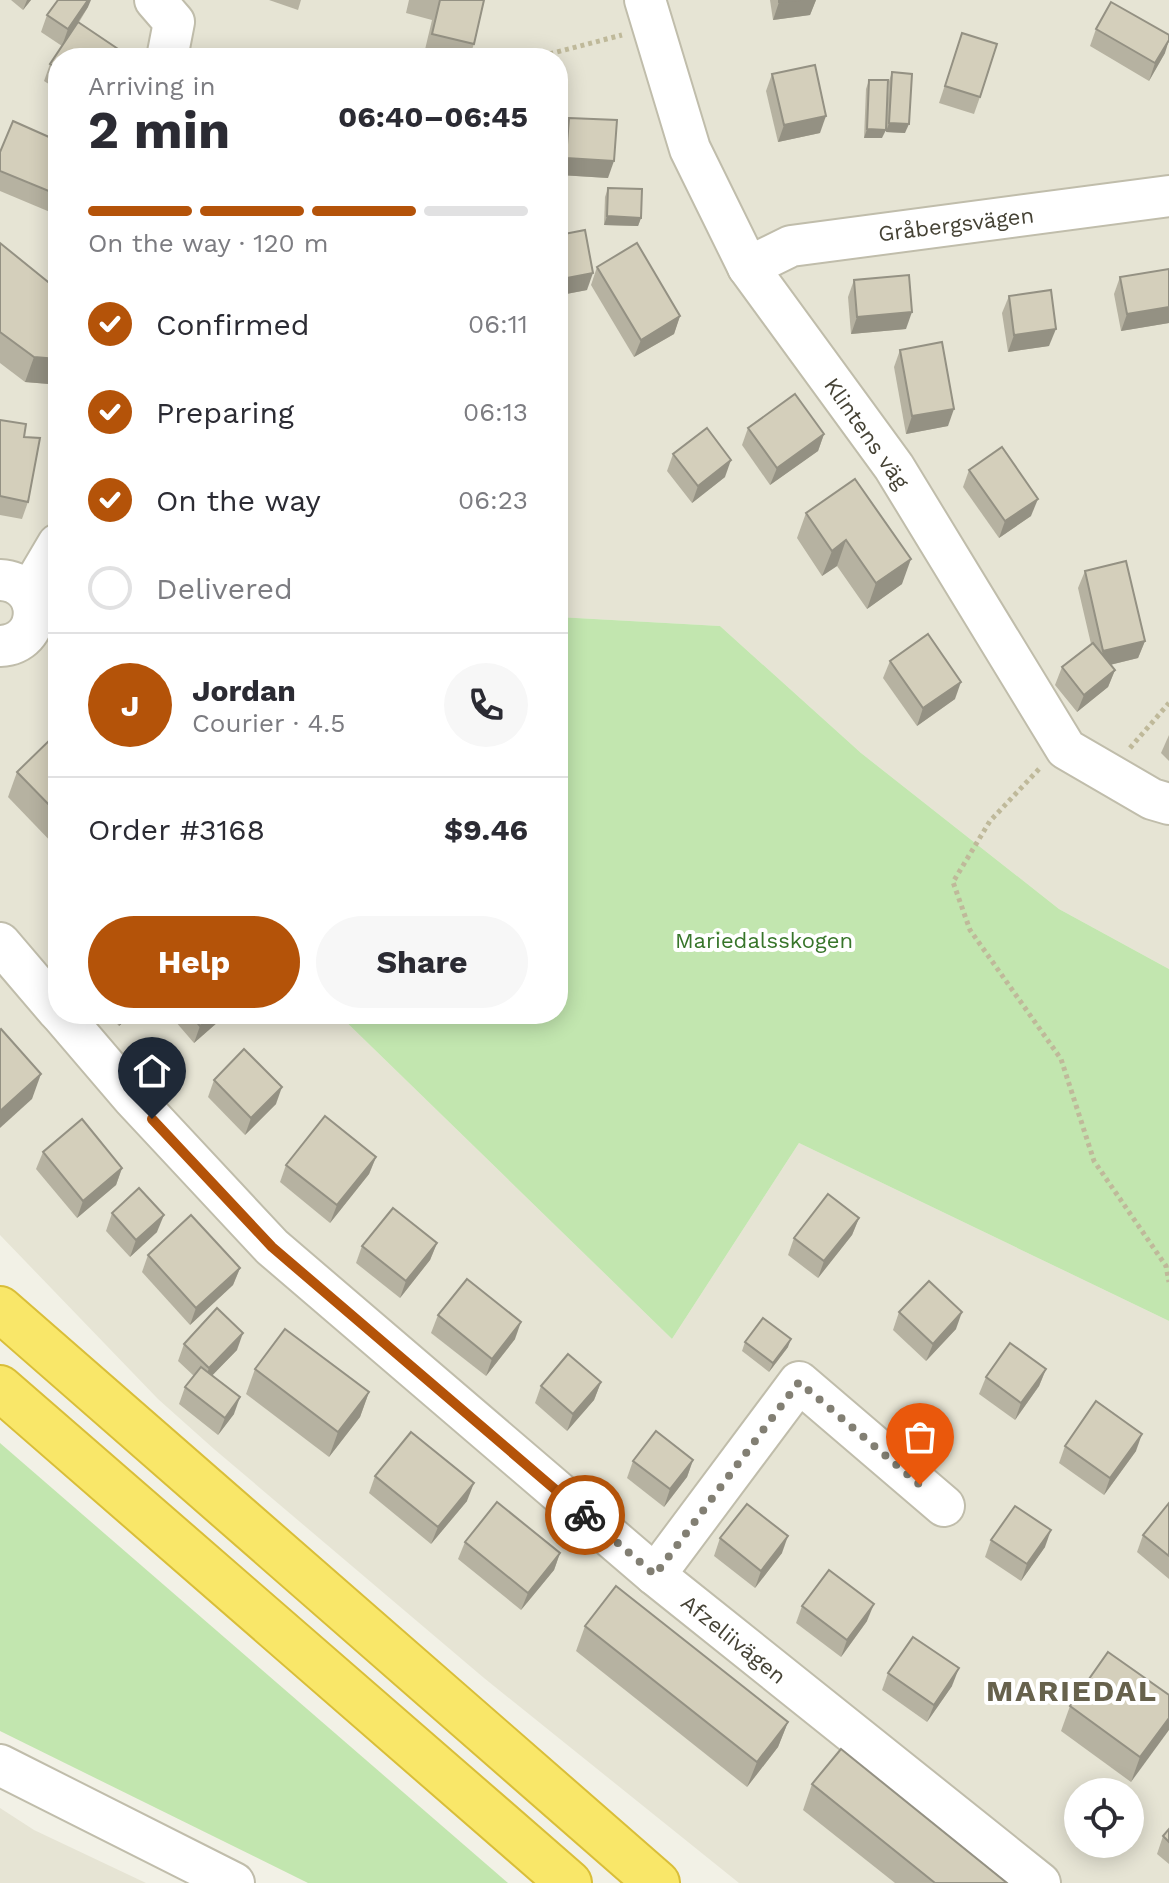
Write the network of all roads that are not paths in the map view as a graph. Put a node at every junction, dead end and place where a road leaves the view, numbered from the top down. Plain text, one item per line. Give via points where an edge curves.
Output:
1 (649, 13) edge
2 (1169, 196) edge
3 (748, 267) junction
4 (48, 554) edge
5 (14, 586) edge
6 (1, 648) edge
7 (1169, 804) edge
8 (0, 943) edge
9 (48, 999) edge
10 (69, 1024) edge
11 (0, 1309) edge
12 (0, 1388) edge
13 (944, 1506) dead end
14 (655, 1575) junction
15 (0, 1765) edge
16 (234, 1883) edge
17 (569, 1883) edge
18 (657, 1883) edge
19 (1040, 1883) edge

1 - 3 street, Klintens väg via 690,149
2 - 3 street, Gråbergsvägen via 791,246
3 - 7 street, Klintens väg via 894,467 1066,749
4 - 5 street
5 - 6 street via 35,607 31,628 16,643
8 - 9 street, Afzeliivägen
10 - 14 street, Afzeliivägen via 272,1247
11 - 18 highway
12 - 17 highway
13 - 14 street via 799,1382
14 - 19 street, Afzeliivägen
15 - 16 street

